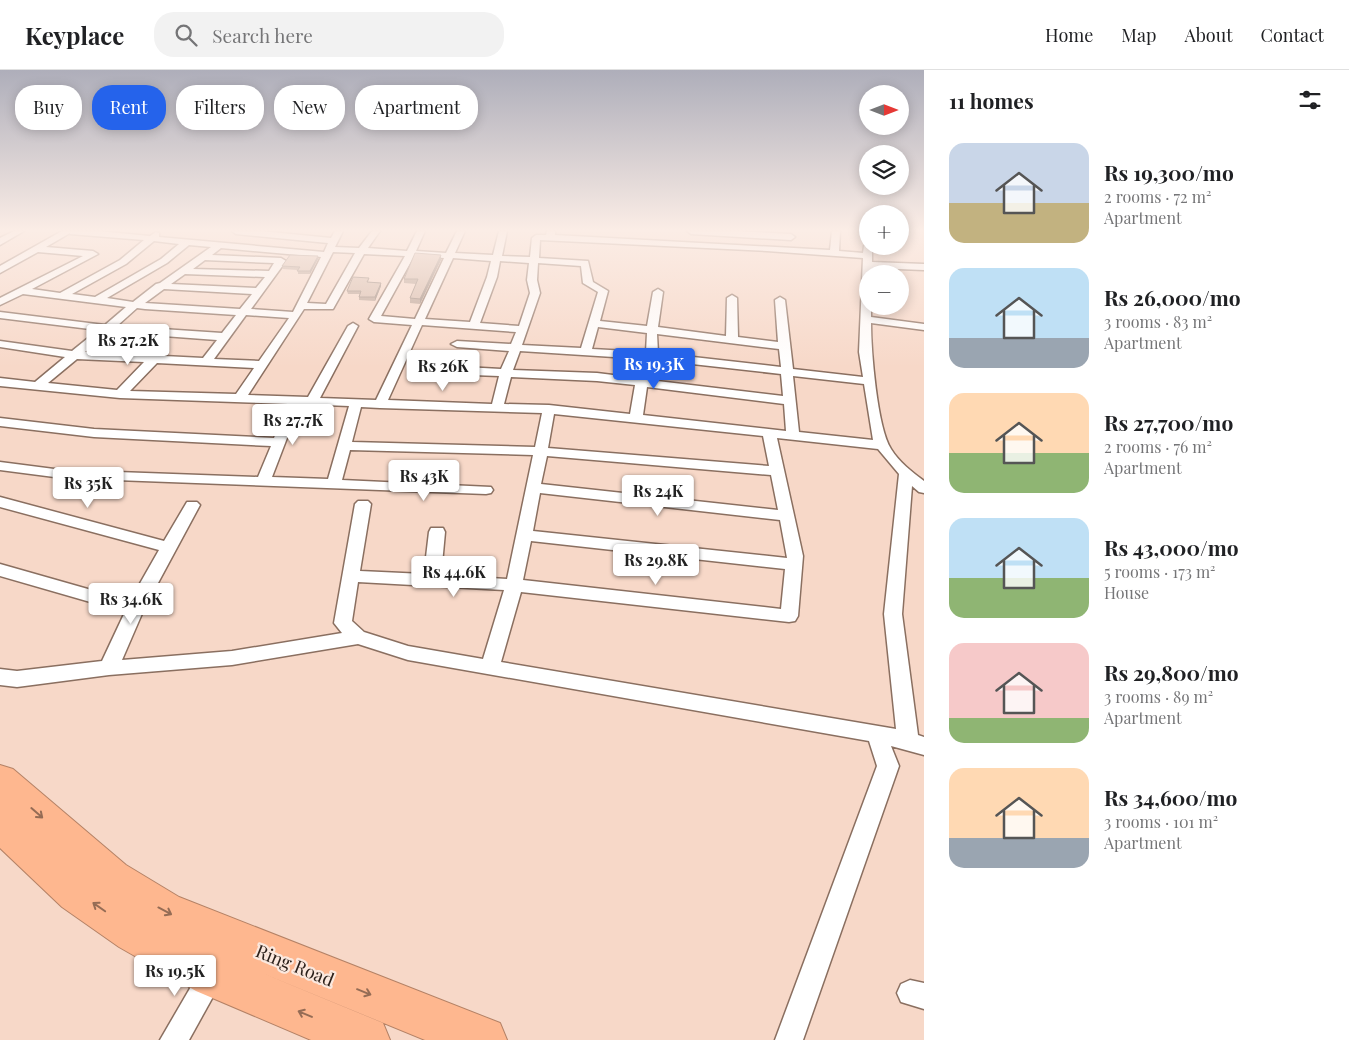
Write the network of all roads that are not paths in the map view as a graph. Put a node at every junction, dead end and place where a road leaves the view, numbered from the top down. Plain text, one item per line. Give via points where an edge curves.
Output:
1 (50, 276) edge
2 (97, 276) edge
3 (138, 276) edge
4 (174, 276) edge
5 (269, 276) edge
6 (315, 276) edge
7 (346, 276) edge
8 (398, 276) edge
9 (440, 276) edge
10 (491, 276) edge
11 (532, 276) edge
12 (588, 276) edge
13 (866, 276) edge
14 (159, 286) junction
15 (22, 291) junction
16 (259, 291) junction
17 (658, 292) dead end
18 (61, 296) junction
19 (732, 298) dead end
20 (97, 300) junction
21 (780, 300) dead end
22 (0, 302) edge
23 (134, 305) junction
24 (298, 310) junction
25 (244, 312) junction
26 (0, 315) edge
27 (865, 319) junction
28 (419, 322) junction
29 (594, 324) junction
30 (474, 325) junction
31 (353, 326) dead end
32 (924, 327) edge
33 (106, 328) junction
34 (522, 329) junction
35 (652, 330) junction
36 (225, 337) junction
37 (732, 340) junction
38 (0, 344) edge
39 (457, 344) dead end
40 (515, 346) junction
41 (783, 346) junction
42 (586, 351) junction
43 (73, 355) junction
44 (652, 356) junction
45 (156, 358) junction
46 (207, 361) junction
47 (262, 365) junction
48 (446, 370) dead end
49 (785, 371) junction
50 (506, 372) junction
51 (869, 381) junction
52 (0, 382) edge
53 (642, 382) junction
54 (37, 386) junction
55 (120, 394) junction
56 (240, 398) junction
57 (295, 401) junction
58 (312, 401) junction
59 (789, 401) junction
60 (356, 403) junction
61 (380, 404) junction
62 (497, 408) junction
63 (549, 410) junction
64 (636, 418) junction
65 (0, 422) edge
66 (769, 432) junction
67 (793, 435) junction
68 (279, 442) junction
69 (880, 444) junction
70 (344, 446) junction
71 (540, 451) junction
72 (0, 466) edge
73 (777, 471) junction
74 (906, 473) junction
75 (264, 480) junction
76 (334, 484) junction
77 (533, 488) junction
78 (924, 489) edge
79 (486, 490) dead end
80 (0, 502) edge
81 (363, 504) dead end
82 (192, 505) dead end
83 (787, 516) junction
84 (437, 532) dead end
85 (524, 535) junction
86 (168, 547) junction
87 (795, 564) junction
88 (0, 570) edge
89 (350, 576) junction
90 (432, 580) junction
91 (514, 585) junction
92 (135, 610) junction
93 (358, 638) junction
94 (490, 667) junction
95 (108, 668) junction
96 (0, 677) edge
97 (877, 734) junction
98 (916, 743) edge
99 (0, 781) edge
100 (1, 826) edge
101 (212, 975) junction
102 (174, 1040) edge
103 (366, 1040) edge
104 (483, 1040) edge
105 (789, 1040) edge

1 - 15 street
2 - 18 street
3 - 20 street
4 - 14 street
5 - 16 street
6 - 24 street
7 - 24 street via 329,307
8 - 28 street via 374,319
9 - 28 street
10 - 30 street
11 - 34 street via 535,293
12 - 29 street via 588,283 603,291
13 - 27 street
14 - 16 street
14 - 23 street
15 - 18 street
15 - 22 street
16 - 25 street
17 - 35 street
18 - 20 street
19 - 37 street
20 - 23 street
21 - 41 street
23 - 25 street
23 - 33 street
24 - 25 street
24 - 47 street
25 - 36 street
26 - 33 street
27 - 32 street
27 - 51 street
28 - 30 street
28 - 61 street
29 - 35 street
29 - 42 street
30 - 34 street
31 - 58 street
33 - 36 street
33 - 43 street
34 - 40 street
35 - 37 street
35 - 44 street
36 - 46 street
37 - 41 street
38 - 43 street
39 - 40 street
40 - 42 street
40 - 50 street
41 - 49 street
42 - 44 street
43 - 45 street
43 - 54 street
44 - 49 street
44 - 53 street
45 - 46 street
45 - 55 street
46 - 47 street
47 - 56 street
48 - 50 street
49 - 51 street
49 - 59 street
50 - 53 street
50 - 62 street
51 - 69 street
52 - 54 street
53 - 59 street
53 - 64 street
54 - 55 street
55 - 56 street
56 - 57 street
57 - 58 street
57 - 68 street
58 - 60 street
59 - 67 street
60 - 61 street
60 - 70 street
61 - 62 street
62 - 63 street
63 - 64 street
63 - 71 street
64 - 66 street
65 - 68 street via 94,433
66 - 67 street
66 - 73 street
67 - 69 street
68 - 75 street
69 - 74 street
70 - 71 street
70 - 76 street
71 - 73 street
71 - 77 street
72 - 75 street via 62,474
73 - 83 street
74 - 78 street
74 - 98 street via 893,614
75 - 76 street
76 - 79 street
77 - 83 street
77 - 85 street
80 - 86 street
81 - 89 street
82 - 86 street
83 - 87 street
84 - 90 street
85 - 87 street
85 - 91 street
86 - 92 street
87 - 91 street via 789,616
88 - 92 street
89 - 90 street
89 - 93 street via 343,623
90 - 91 street
91 - 94 street
92 - 95 street
93 - 94 street via 408,653
93 - 95 street via 232,658
94 - 97 street
95 - 96 street via 17,679
97 - 98 street
97 - 105 street via 888,766
99 -> 104 highway, Ring Road via 112,879 166,913
101 -> 100 highway via 134,932 76,892
101 - 102 street
103 -> 101 highway

